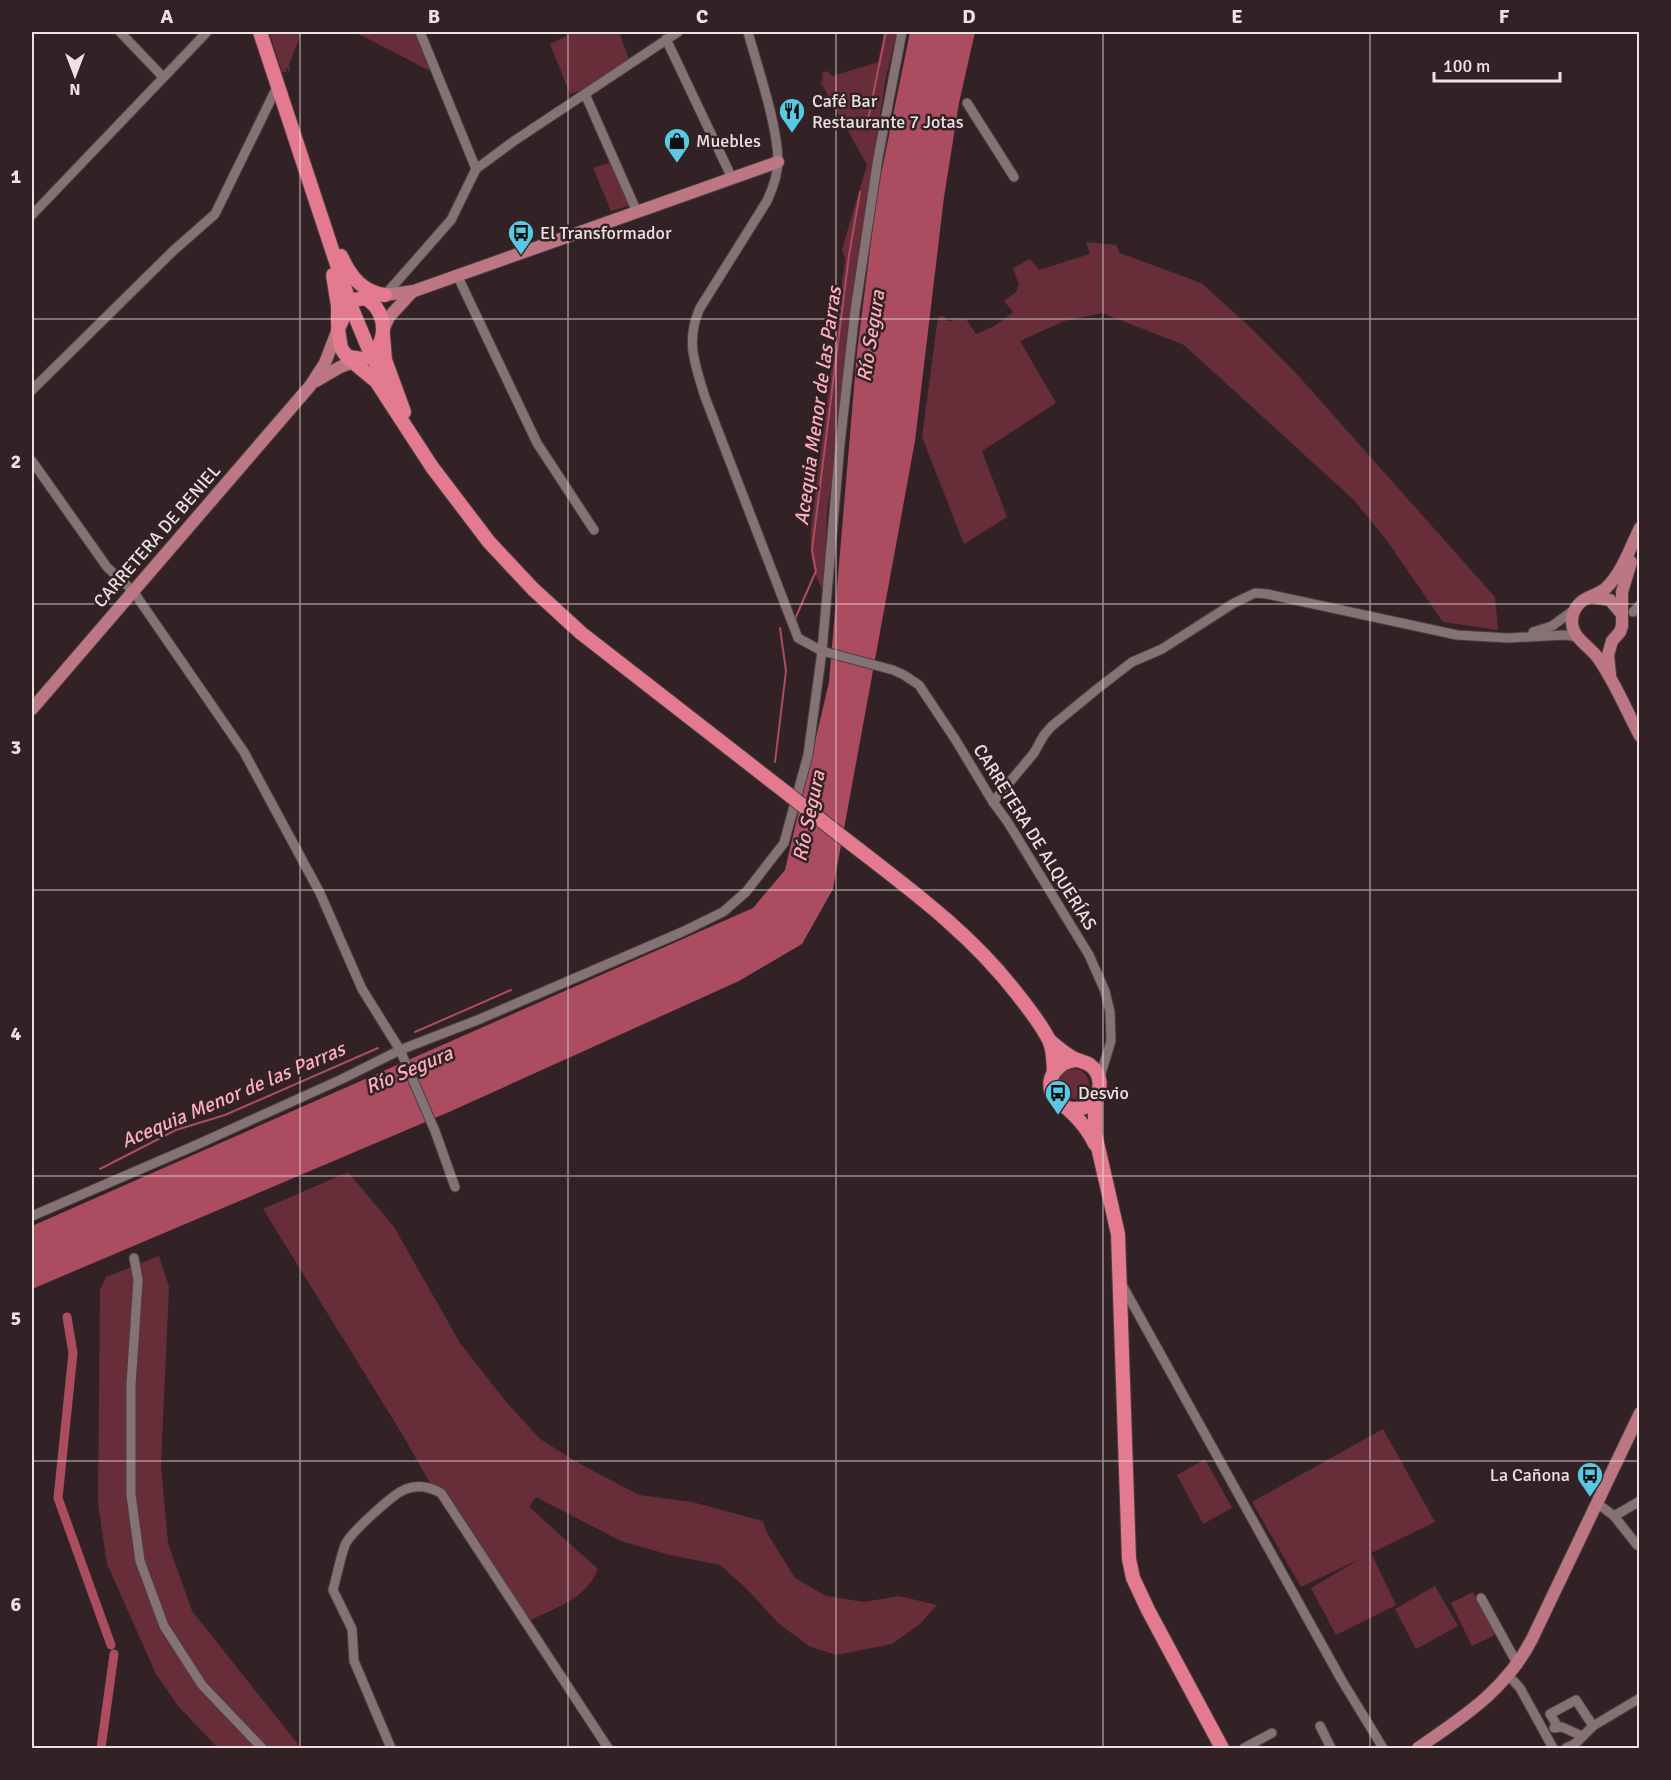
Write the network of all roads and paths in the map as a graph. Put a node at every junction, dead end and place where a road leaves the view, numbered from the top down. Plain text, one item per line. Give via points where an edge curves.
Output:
1 (120, 32) edge
2 (207, 32) edge
3 (254, 32) edge
4 (420, 32) edge
5 (678, 32) edge
6 (748, 32) edge
7 (902, 32) edge
8 (262, 36) edge
9 (666, 39) junction
10 (163, 77) junction
11 (278, 85) junction
12 (585, 94) junction
13 (967, 103) dead end
14 (778, 162) junction
15 (476, 169) junction
16 (1014, 177) dead end
17 (732, 178) junction
18 (315, 197) junction
19 (637, 212) junction
20 (32, 215) edge
21 (457, 275) junction
22 (414, 291) junction
23 (371, 294) junction
24 (350, 304) junction
25 (338, 329) junction
26 (383, 330) junction
27 (355, 361) junction
28 (310, 386) junction
29 (32, 390) edge
30 (426, 457) junction
31 (32, 461) edge
32 (1640, 528) edge
33 (594, 530) dead end
34 (1640, 533) edge
35 (1636, 549) edge
36 (133, 591) junction
37 (1592, 597) junction
38 (1574, 610) junction
39 (1631, 610) edge
40 (1508, 638) junction
41 (1582, 641) junction
42 (1612, 641) junction
43 (822, 651) junction
44 (1610, 677) junction
45 (32, 709) edge
46 (1640, 736) edge
47 (993, 802) junction
48 (1050, 1041) junction
49 (400, 1050) junction
50 (1108, 1052) junction
51 (1080, 1061) junction
52 (1054, 1072) junction
53 (1099, 1080) junction
54 (1095, 1100) junction
55 (1067, 1108) junction
56 (1101, 1160) junction
57 (455, 1187) dead end
58 (32, 1216) edge
59 (134, 1258) dead end
60 (1120, 1281) junction
61 (1640, 1413) edge
62 (1640, 1501) edge
63 (1597, 1503) junction
64 (1614, 1516) junction
65 (1640, 1544) edge
66 (1481, 1598) dead end
67 (1518, 1665) junction
68 (1509, 1676) junction
69 (1640, 1698) edge
70 (1320, 1726) dead end
71 (1593, 1726) junction
72 (1558, 1727) junction
73 (1542, 1729) junction
74 (1272, 1733) dead end
75 (1582, 1736) junction
76 (262, 1749) edge
77 (391, 1749) edge
78 (608, 1749) edge
79 (1222, 1749) edge
80 (1244, 1749) edge
81 (1331, 1749) edge
82 (1383, 1749) edge
83 (1418, 1749) edge
84 (1553, 1749) edge
85 (1566, 1749) edge

1 - 10 street
2 - 10 street
3 - 8 highway
4 - 15 street
5 - 9 street
6 - 14 street
7 - 43 street via 855,311
8 - 11 highway
9 - 12 street
9 - 17 street
10 - 20 street
11 - 18 highway
11 - 29 street via 216,214
12 - 15 street
12 - 19 street
13 - 16 street
14 - 17 main road
14 - 43 street, CARRETERA DE ALQUERÍAS via 767,201 697,315 692,335 693,360 792,626 798,638
15 - 23 street via 451,220
17 - 19 main road
18 - 23 highway via 352,275
18 - 24 highway
18 - 25 highway via 335,283
19 - 21 main road
21 - 22 main road
21 - 33 street via 537,443
22 - 23 main road
22 - 26 main road via 403,300
23 - 24 highway
23 - 26 highway via 372,302 380,310
24 - 25 highway
24 - 27 highway
25 - 27 highway via 339,343
25 - 28 main road via 331,351
26 - 27 highway via 378,346
26 - 30 highway via 384,360
27 - 28 main road
27 - 30 highway via 376,381
28 - 36 main road, CARRETERA DE BENIEL
30 - 48 highway, bridge via 474,523 533,589 581,633 960,930 1011,986
31 - 36 street via 107,567
32 - 35 main road
34 - 35 main road
35 - 37 main road via 1605,589
35 - 39 main road via 1622,592
36 - 45 main road, CARRETERA DE BENIEL
36 - 49 street via 244,752 320,893 362,989
37 - 38 main road
37 - 39 main road
38 - 40 street via 1541,631
38 - 41 main road via 1572,622
39 - 42 main road
40 - 41 street via 1548,635
40 - 47 street via 1457,634 1255,593 1162,649 1132,662 1096,689 1052,726
41 - 42 main road via 1603,646
41 - 44 main road
42 - 44 main road via 1608,656
43 - 47 street, CARRETERA DE ALQUERÍAS via 904,675 919,686
43 - 49 street via 808,755 784,843 746,892 723,912 682,932
44 - 46 main road
47 - 50 street, CARRETERA DE ALQUERÍAS via 1100,976 1110,1012
48 - 51 highway
48 - 52 highway
49 - 57 street
49 - 58 street
50 - 51 street
50 - 53 street, CARRETERA DE ALQUERÍAS
51 - 52 highway via 1064,1063
51 - 53 highway via 1094,1069
52 - 55 highway via 1052,1092
53 - 54 highway
54 - 55 highway via 1082,1108
54 - 56 highway via 1095,1134
55 - 56 highway via 1092,1137
56 - 60 highway via 1118,1234
59 - 76 street via 138,1280 131,1385 131,1495 140,1561 164,1626 202,1685
60 - 79 highway via 1129,1559 1133,1578
60 - 82 street
61 - 63 main road
62 - 64 street
63 - 64 street
63 - 67 main road
64 - 65 street
66 - 67 street
67 - 68 main road
68 - 73 street
68 - 83 main road
69 - 71 street
70 - 81 street
71 - 72 street via 1576,1700 1550,1714
71 - 75 street
72 - 73 street
72 - 75 street
73 - 84 street
74 - 80 street
75 - 85 street
77 - 78 street via 354,1661 352,1629 333,1590 346,1543 381,1506 406,1489 427,1486 441,1493

